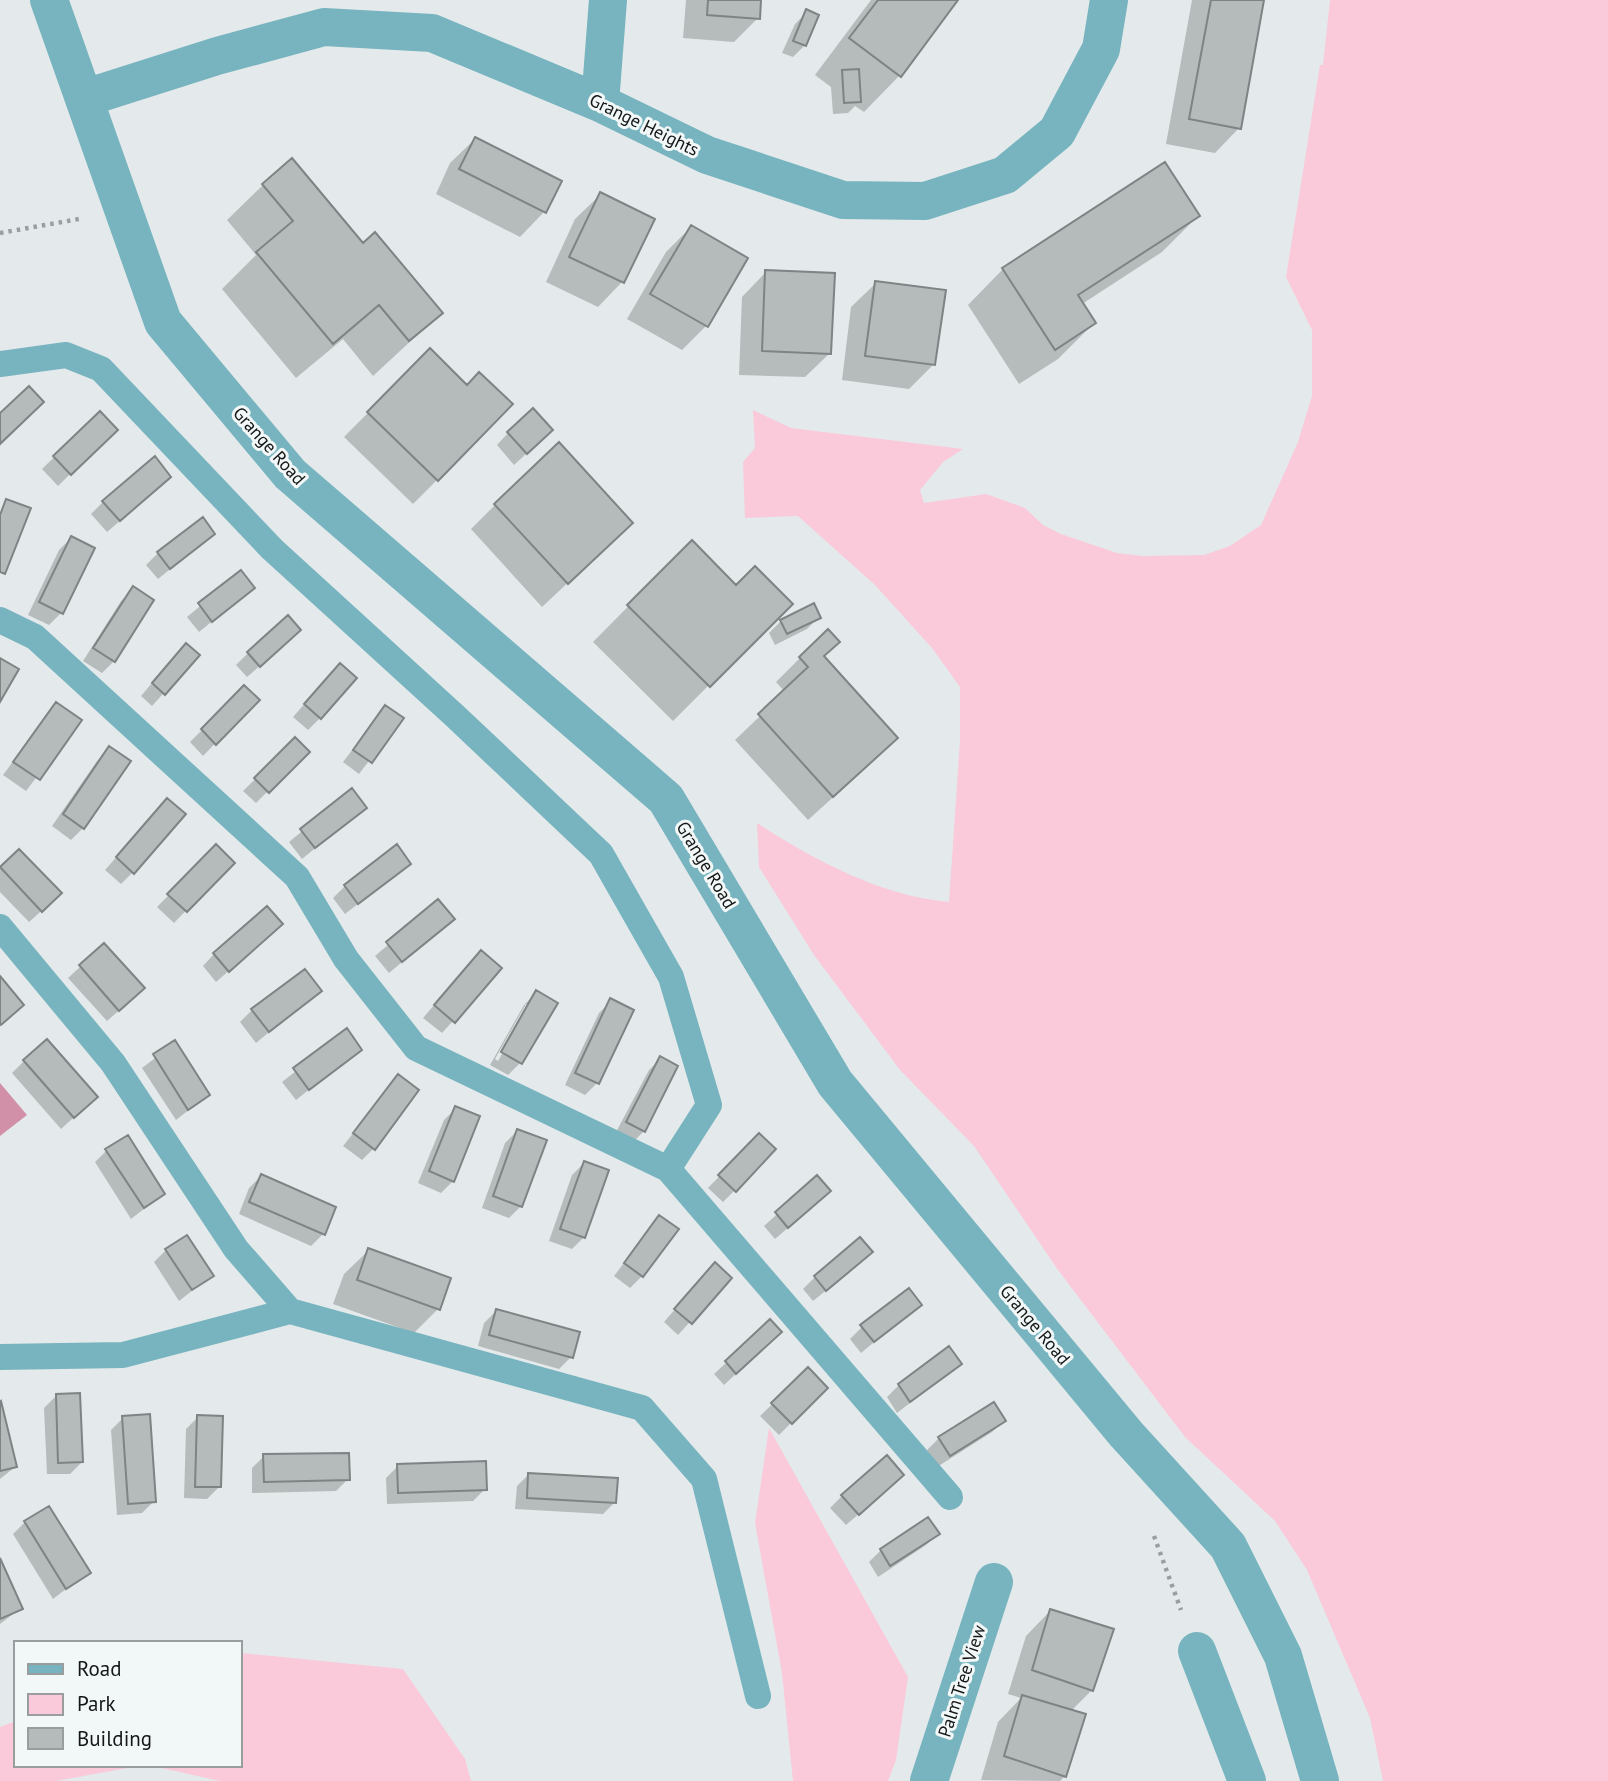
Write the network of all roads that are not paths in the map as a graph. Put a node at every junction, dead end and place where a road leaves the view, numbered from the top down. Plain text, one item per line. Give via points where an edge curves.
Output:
1 (50, 0) edge
2 (608, 0) edge
3 (1109, 0) edge
4 (85, 98) junction
5 (600, 103) junction
6 (0, 364) edge
7 (0, 620) edge
8 (0, 927) edge
9 (668, 1169) junction
10 (290, 1311) junction
11 (0, 1357) edge
12 (950, 1497) dead end
13 (994, 1582) dead end
14 (1197, 1651) dead end
15 (758, 1696) dead end
16 (929, 1781) edge
17 (1247, 1781) edge
18 (1320, 1781) edge

1 - 4 street, Grange Road
2 - 5 street
3 - 5 street, Grange Heights via 1101,50 1057,132 1005,175 925,201 843,200 706,155
4 - 5 street, Grange Heights via 217,55 324,27 432,33
4 - 18 street, Grange Road via 163,322 290,474 666,799 835,1083 1126,1434 1228,1546 1283,1656
6 - 9 lane via 66,355 101,369 272,549 601,854 671,976 709,1105
7 - 9 lane via 35,637 297,877 346,958 415,1048
8 - 10 lane via 113,1063 236,1249
9 - 12 lane
10 - 11 lane via 123,1355
10 - 15 lane via 642,1408 704,1479
13 - 16 street, Palm Tree View
14 - 17 street

